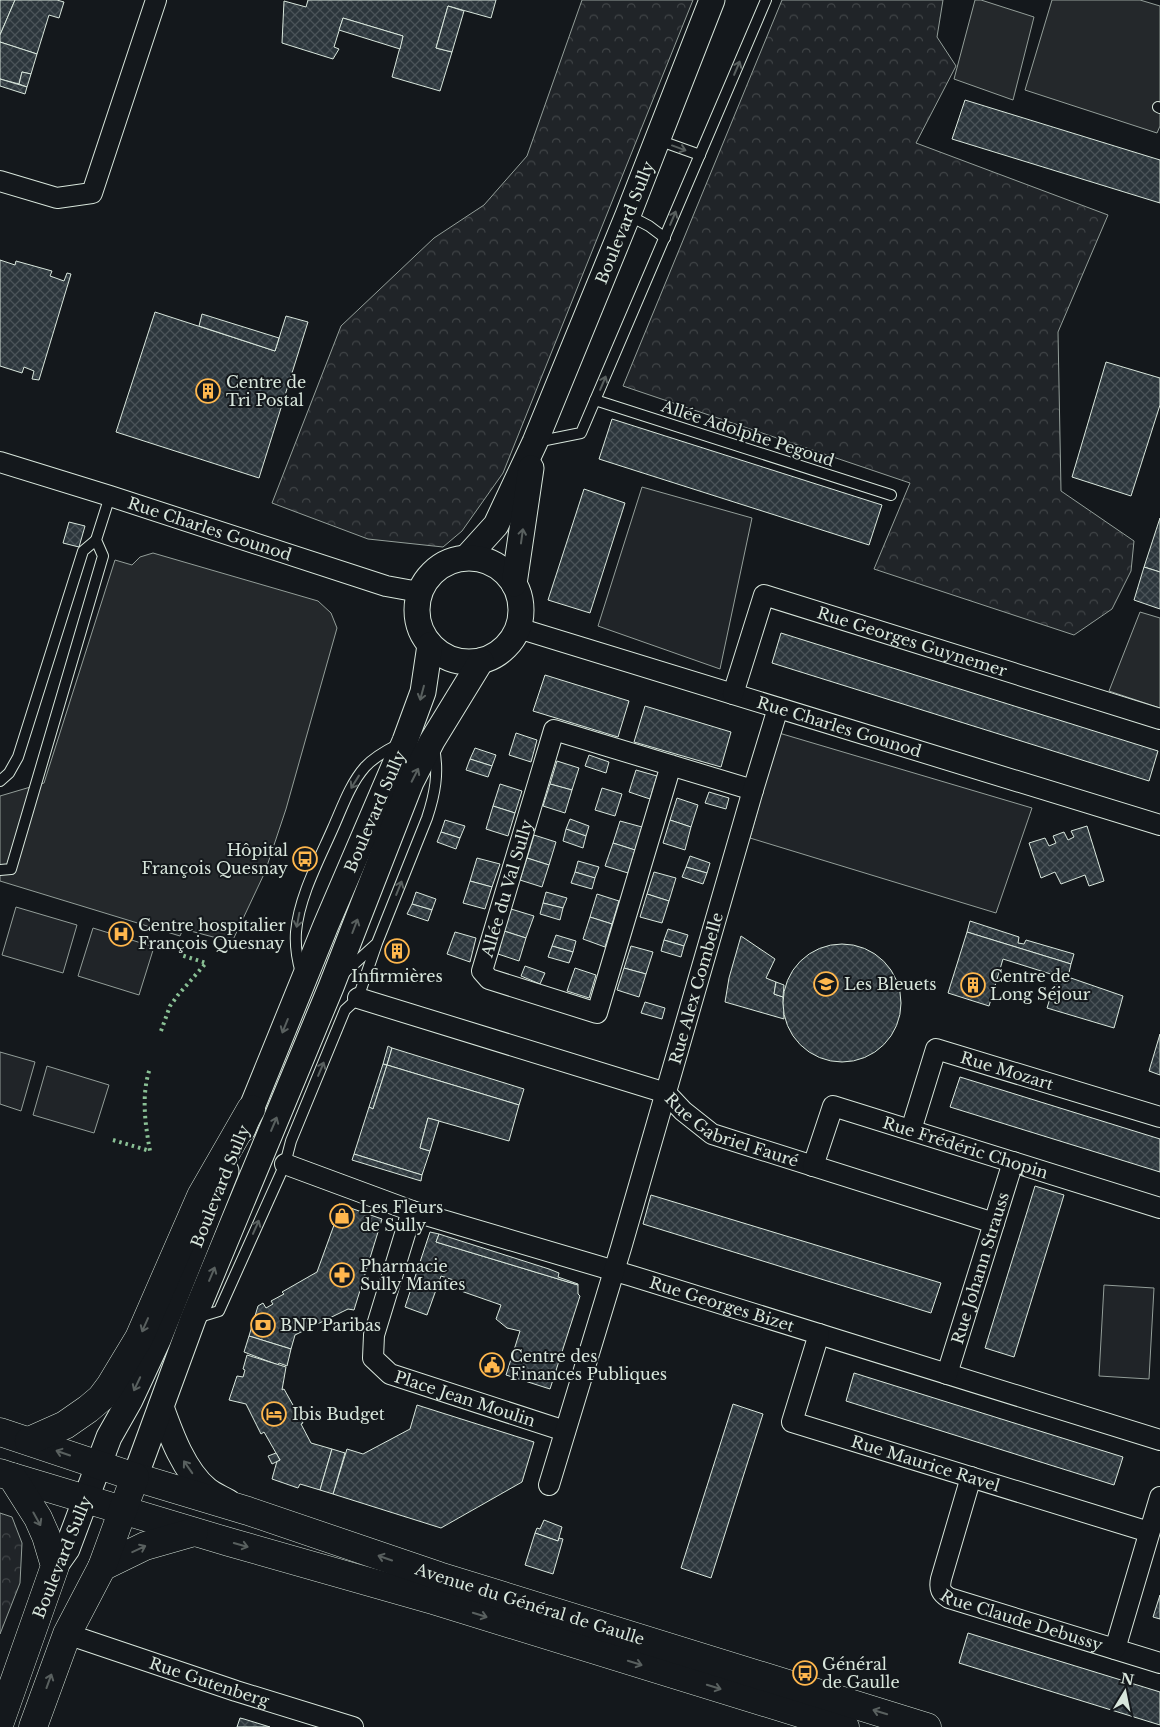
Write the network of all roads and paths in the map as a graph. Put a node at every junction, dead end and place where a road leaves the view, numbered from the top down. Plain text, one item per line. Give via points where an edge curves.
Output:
1 (156, 0) edge
2 (712, 0) edge
3 (766, 0) edge
4 (658, 140) junction
5 (700, 155) junction
6 (0, 181) edge
7 (628, 215) junction
8 (665, 238) junction
9 (595, 400) junction
10 (535, 442) junction
11 (0, 462) edge
12 (891, 495) dead end
13 (110, 496) junction
14 (96, 540) junction
15 (467, 558) junction
16 (514, 584) junction
17 (420, 592) junction
18 (518, 628) junction
19 (430, 645) junction
20 (481, 661) junction
21 (733, 694) junction
22 (778, 708) junction
23 (1160, 719) edge
24 (432, 741) junction
25 (671, 765) junction
26 (0, 781) edge
27 (753, 790) junction
28 (1160, 825) edge
29 (0, 870) edge
30 (377, 943) junction
31 (331, 988) junction
32 (358, 998) junction
33 (666, 1094) junction
34 (251, 1109) junction
35 (1160, 1117) edge
36 (911, 1130) junction
37 (1014, 1162) junction
38 (285, 1164) junction
39 (813, 1166) junction
40 (1160, 1208) edge
41 (412, 1211) junction
42 (994, 1223) junction
43 (613, 1271) junction
44 (193, 1318) junction
45 (819, 1334) junction
46 (947, 1374) junction
47 (161, 1407) junction
48 (565, 1431) junction
49 (0, 1432) edge
50 (1160, 1440) edge
51 (29, 1441) junction
52 (98, 1464) junction
53 (6, 1475) edge
54 (135, 1477) junction
55 (971, 1477) junction
56 (549, 1485) dead end
57 (1160, 1497) edge
58 (86, 1499) junction
59 (238, 1508) junction
60 (122, 1510) junction
61 (194, 1532) junction
62 (1150, 1532) junction
63 (56, 1566) junction
64 (102, 1567) junction
65 (67, 1634) junction
66 (1115, 1649) junction
67 (1160, 1663) edge
68 (0, 1722) edge
69 (341, 1725) edge
70 (33, 1727) edge
71 (845, 1727) edge
72 (927, 1727) edge

1 - 6 street via 92,193 57,198
2 - 4 street, Boulevard Sully
5 -> 3 lane
4 -> 5 lane
4 - 7 street, Boulevard Sully
8 -> 5 lane
7 - 8 lane
7 - 10 street, Boulevard Sully
9 -> 8 lane
9 - 10 lane via 581,433
9 - 12 lane, Allée Adolphe Pegoud
10 - 15 street via 496,525
16 -> 10 street
11 - 13 street, Rue Charles Gounod
13 - 14 lane
13 - 17 street, Rue Charles Gounod via 386,586
14 - 26 lane via 84,551 18,757
14 - 29 lane via 103,556 11,869
15 - 16 street via 494,564
15 - 17 street via 438,568
16 - 18 street via 520,598
17 - 19 street via 418,620
18 - 20 street via 510,643
18 - 21 street, Rue Charles Gounod
19 - 20 street via 454,660
19 -> 34 street, Boulevard Sully via 423,692
20 - 24 street, Boulevard Sully
21 - 22 street, Rue Charles Gounod
21 - 23 street, Rue Georges Guynemer via 764,595
22 - 27 street, Rue Alex Combelle
22 - 28 street, Rue Charles Gounod
30 -> 24 lane via 435,793 437,763
31 -> 24 street, Boulevard Sully via 411,782
25 - 25 street, Allée du Val Sully via 597,1013 489,979 482,971 554,730
25 - 27 street, Allée du Val Sully
27 - 33 street, Rue Alex Combelle
30 - 31 lane
30 - 32 lane
44 -> 31 street, Boulevard Sully
32 - 33 street, Rue Gabriel Fauré
38 -> 32 lane via 291,1141 345,1010
33 - 39 street, Rue Gabriel Fauré via 712,1134
33 - 43 street, Rue Alex Combelle
34 -> 51 main road via 201,1196 139,1338 110,1386 101,1398 66,1426
34 -> 52 street, Boulevard Sully via 158,1340
35 - 36 street, Rue Mozart via 936,1049
36 - 37 street, Rue Frédéric Chopin
36 - 39 street, Rue Frédéric Chopin via 833,1106
37 - 40 street, Rue Frédéric Chopin
37 - 42 street, Rue Johann Strauss
38 - 41 street, Rue Georges Bizet
44 -> 38 lane via 219,1311
39 - 42 street, Rue Gabriel Fauré
41 - 43 street, Rue Georges Bizet
41 - 48 street, Place Jean Moulin via 374,1335 373,1358 390,1374
42 - 46 street, Rue Johann Strauss
43 - 45 street, Rue Georges Bizet
43 - 48 street
44 - 47 street, Boulevard Sully
45 - 46 street, Rue Georges Bizet
45 - 55 street, Rue Maurice Ravel via 792,1422
46 - 50 street, Rue Georges Bizet
47 - 54 street, Boulevard Sully
59 -> 47 street via 207,1490 198,1480 174,1442
48 - 56 street
49 - 51 main road, Avenue du Général de Gaulle
52 -> 51 main road, Avenue du Général de Gaulle
52 - 54 main road, Avenue du Général de Gaulle
52 - 58 street, Boulevard Sully
53 - 58 main road, Avenue du Général de Gaulle
53 -> 63 main road via 38,1518
54 - 59 main road, Avenue du Général de Gaulle
54 - 60 main road, Boulevard Sully
55 - 62 street, Rue Maurice Ravel
55 - 66 street, Rue Claude Debussy via 941,1579 942,1593 949,1598
57 - 62 street
58 - 60 main road, Avenue du Général de Gaulle
58 - 63 street, Boulevard Sully via 67,1549
72 -> 59 main road, Avenue du Général de Gaulle via 439,1576
60 - 61 main road, Avenue du Général de Gaulle
60 - 64 main road, Boulevard Sully
64 -> 61 main road via 145,1546
61 -> 71 main road, Avenue du Général de Gaulle via 433,1600
62 - 66 street
63 - 68 main road, Boulevard Sully
64 - 65 main road, Boulevard Sully
65 - 69 street, Rue Gutenberg
70 -> 65 main road, Boulevard Sully
66 - 67 street, Rue Claude Debussy

